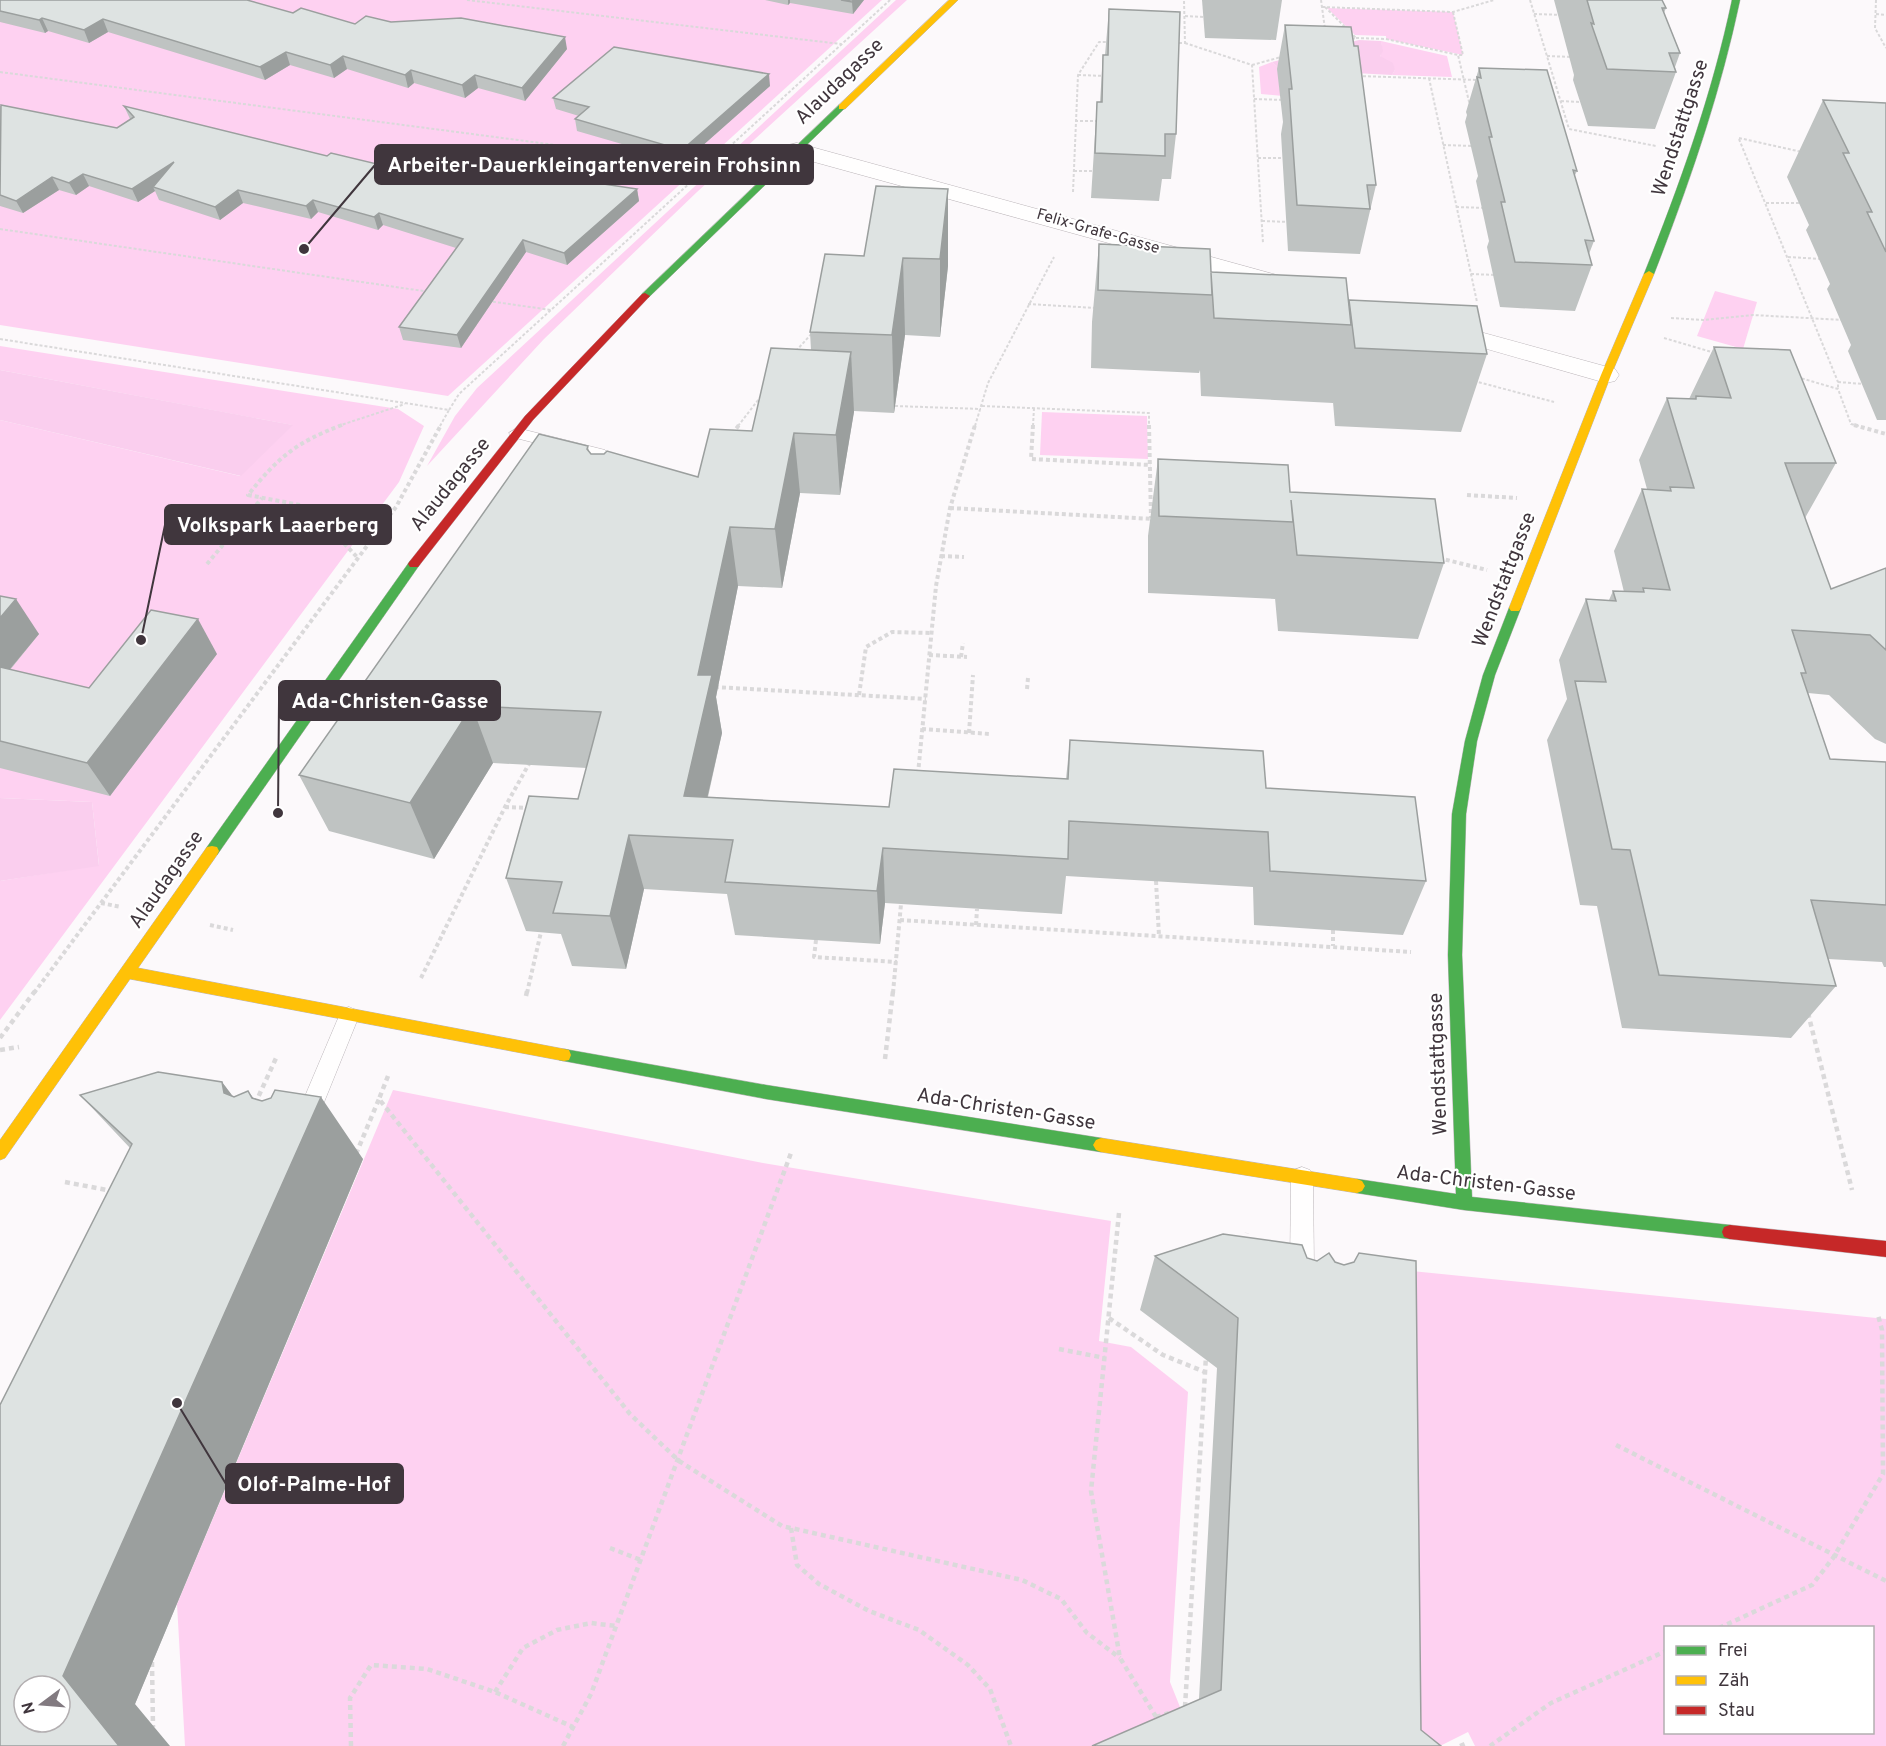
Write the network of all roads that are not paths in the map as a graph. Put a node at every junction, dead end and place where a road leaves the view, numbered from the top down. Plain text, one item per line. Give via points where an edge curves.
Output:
1 (954, 0) edge
2 (1736, 0) edge
3 (797, 150) junction
4 (1309, 291) edge
5 (1423, 324) edge
6 (1606, 375) junction
7 (518, 433) junction
8 (618, 486) edge
9 (126, 972) junction
10 (349, 1016) junction
11 (299, 1138) edge
12 (0, 1153) edge
13 (1302, 1177) junction
14 (1464, 1203) junction
15 (1886, 1249) edge
16 (1301, 1287) edge

1 - 3 street, Alaudagasse
2 - 6 street, Wendstattgasse via 1730,40 1703,130 1629,327
3 - 4 street, Felix-Grafe-Gasse
3 - 7 street, Alaudagasse via 605,336
5 - 6 street
6 - 14 street, Wendstattgasse via 1489,675 1470,741 1460,814 1455,955
7 - 8 lane via 599,454 619,475
7 - 9 street, Alaudagasse via 398,585
9 - 10 street, Ada-Christen-Gasse
9 - 12 street, Alaudagasse
10 - 11 lane
10 - 13 street, Ada-Christen-Gasse via 766,1092
13 - 14 street, Ada-Christen-Gasse
13 - 16 lane
14 - 15 street, Ada-Christen-Gasse

